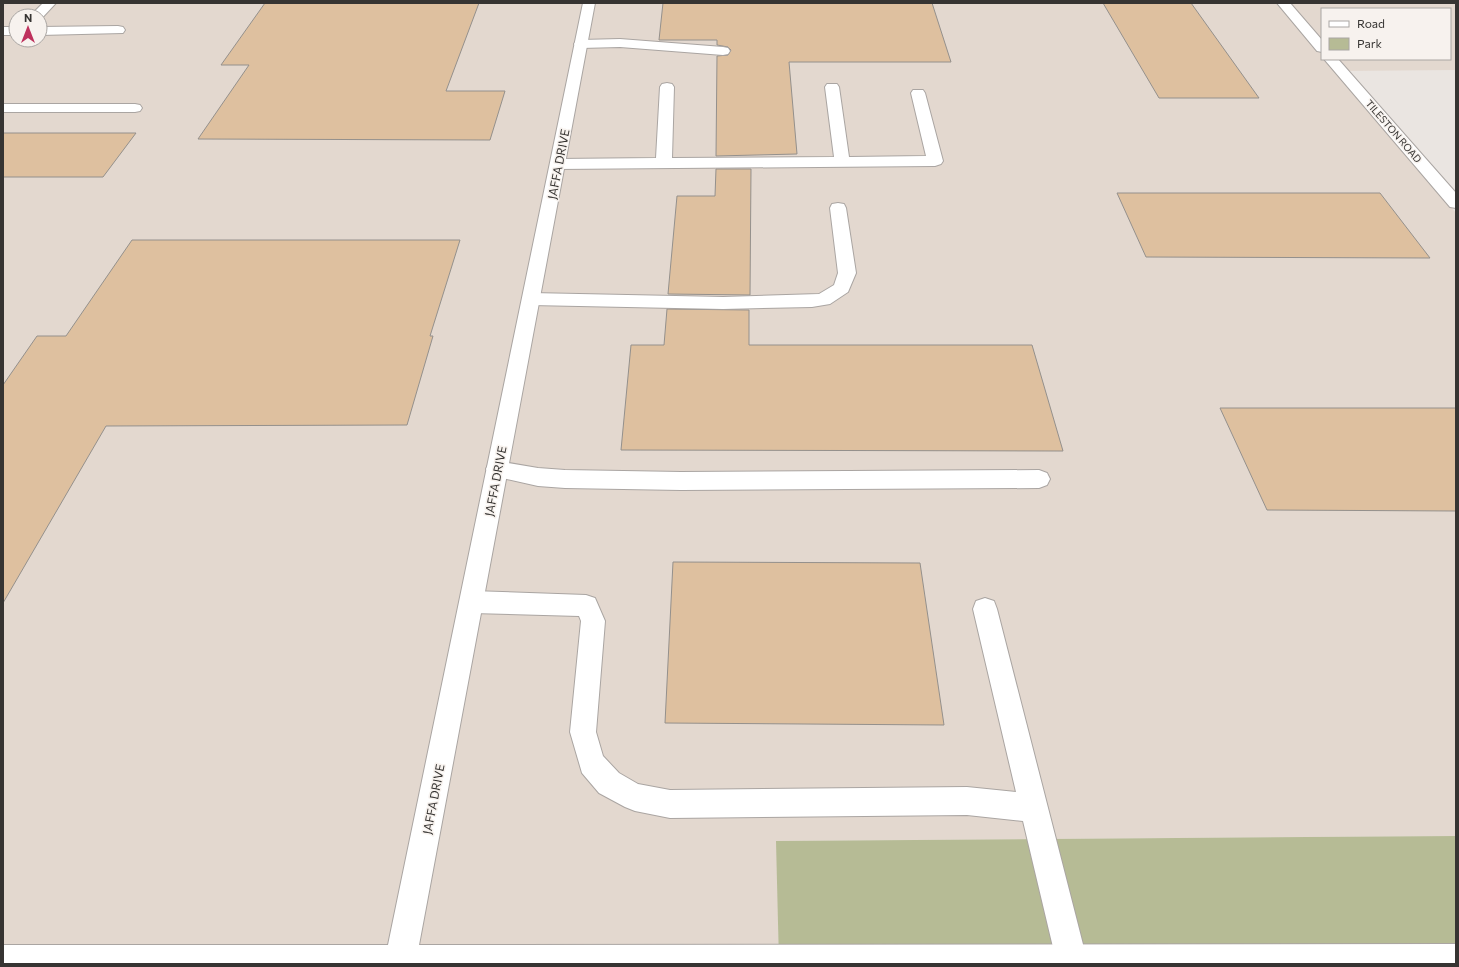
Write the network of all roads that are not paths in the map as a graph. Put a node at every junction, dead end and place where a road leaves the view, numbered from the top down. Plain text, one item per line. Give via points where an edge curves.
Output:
1 (589, 3) edge
2 (1283, 3) edge
3 (118, 30) dead end
4 (48, 31) edge
5 (581, 44) junction
6 (1321, 47) edge
7 (723, 50) dead end
8 (1333, 60) edge
9 (667, 87) dead end
10 (832, 87) dead end
11 (918, 93) dead end
12 (3, 108) edge
13 (135, 108) dead end
14 (842, 161) junction
15 (664, 163) junction
16 (558, 164) junction
17 (1456, 203) edge
18 (838, 208) dead end
19 (531, 299) junction
20 (498, 469) junction
21 (1039, 479) dead end
22 (472, 602) junction
23 (985, 609) dead end
24 (1034, 808) junction
25 (401, 960) junction
26 (1071, 960) junction
27 (1456, 960) edge
28 (3, 961) edge
29 (1229, 962) edge

1 - 5 street, JAFFA DRIVE
2 - 6 street
3 - 4 street
5 - 7 street via 620,43
5 - 16 street, JAFFA DRIVE
8 - 17 street, TILESTON ROAD
9 - 15 street
10 - 14 street
11 - 14 street via 935,161
12 - 13 street
14 - 15 street
15 - 16 street
16 - 19 street, JAFFA DRIVE
18 - 19 street via 847,273 842,288 823,300 723,303
19 - 20 street, JAFFA DRIVE
20 - 21 street via 538,477 681,481
20 - 22 street, JAFFA DRIVE
22 - 24 street via 586,606 593,621 583,732 592,763 609,783 635,798 670,804 967,801
22 - 25 street, JAFFA DRIVE
23 - 24 street
24 - 26 street
25 - 26 street
25 - 28 street
26 - 29 street
27 - 29 street

